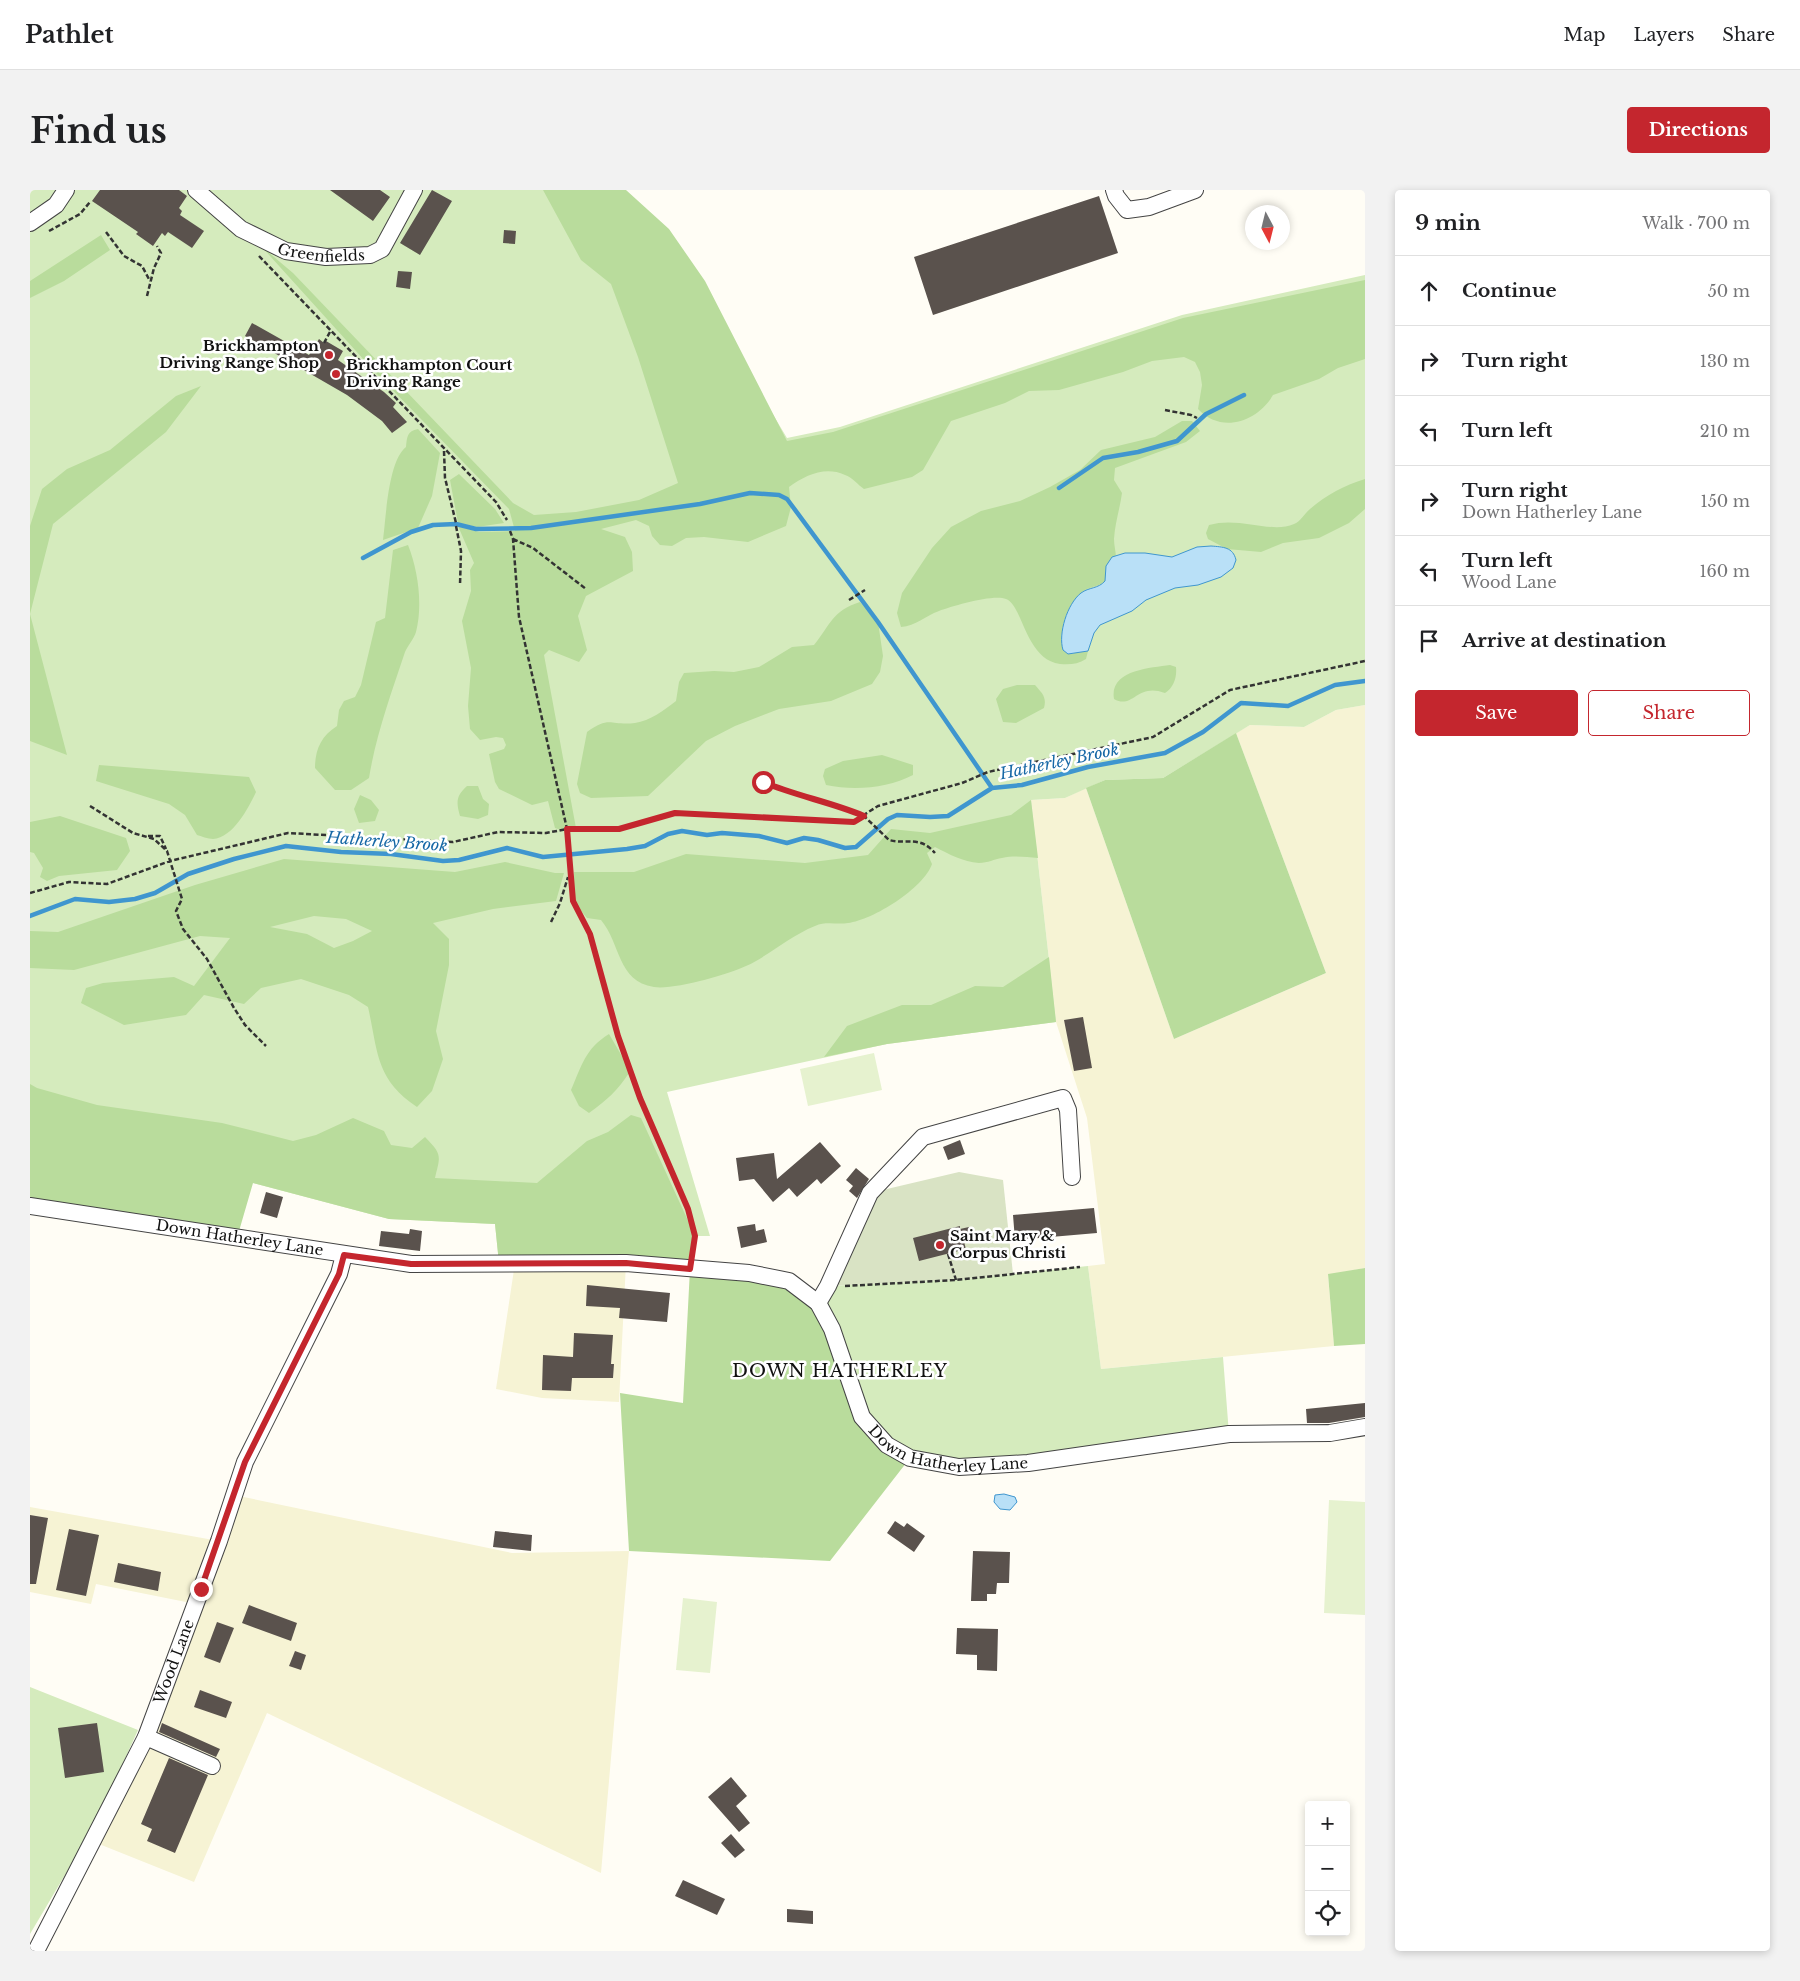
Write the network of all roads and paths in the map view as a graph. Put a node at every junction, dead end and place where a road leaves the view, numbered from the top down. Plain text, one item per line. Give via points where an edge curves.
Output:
1 (66, 190) edge
2 (414, 190) edge
3 (1114, 190) edge
4 (1195, 190) edge
5 (202, 195) edge
6 (90, 202) dead end
7 (30, 222) edge
8 (106, 232) dead end
9 (42, 234) dead end
10 (157, 246) dead end
11 (254, 251) dead end
12 (150, 282) junction
13 (147, 296) dead end
14 (331, 330) junction
15 (324, 343) dead end
16 (1165, 410) dead end
17 (1197, 418) dead end
18 (444, 450) junction
19 (507, 520) dead end
20 (510, 531) dead end
21 (513, 539) junction
22 (460, 585) dead end
23 (586, 589) dead end
24 (865, 590) dead end
25 (849, 600) dead end
26 (1365, 661) edge
27 (763, 782) dead end
28 (90, 806) dead end
29 (864, 816) junction
30 (567, 829) junction
31 (146, 837) junction
32 (167, 851) junction
33 (935, 853) dead end
34 (170, 861) junction
35 (569, 873) junction
36 (30, 894) edge
37 (550, 922) dead end
38 (266, 1046) dead end
39 (1072, 1177) dead end
40 (30, 1206) edge
41 (948, 1254) dead end
42 (344, 1255) junction
43 (1080, 1267) dead end
44 (690, 1269) junction
45 (956, 1280) junction
46 (828, 1286) junction
47 (818, 1303) junction
48 (1365, 1427) edge
49 (146, 1737) junction
50 (212, 1766) dead end
51 (36, 1951) edge

1 - 7 street via 56,205
2 - 5 street, Greenfields via 382,249 370,255 352,257 286,251 241,229
3 - 4 street via 1127,210 1148,207
6 - 9 path via 80,214
8 - 12 path via 124,256 142,266
10 - 12 path via 161,253
11 - 14 path
12 - 13 path
14 - 15 path
14 - 18 path
16 - 17 path
18 - 19 path via 496,502
18 - 22 path via 446,478 461,551
20 - 21 path
21 - 23 path via 533,548
21 - 30 path via 519,617
24 - 25 path
26 - 29 path via 1230,690 1153,736 988,772 962,783 878,806
27 - 29 path
28 - 31 path via 133,833
29 - 30 path via 854,822 675,813 619,829
29 - 33 path via 889,840 914,841
30 - 34 path via 546,833 498,832 453,842 288,832
30 - 35 path
31 - 32 path via 154,839
31 - 32 path via 160,836
32 - 34 path
34 - 36 path via 106,884 69,882
34 - 38 path via 182,899 176,911 183,929 207,958 245,1025
35 - 37 path
35 - 44 path via 573,901 590,934 618,1036 640,1098 688,1209 695,1236
39 - 46 street via 1068,1110 1063,1098 923,1137 870,1193
40 - 42 street, Down Hatherley Lane
41 - 45 path
42 - 44 street, Down Hatherley Lane via 411,1264 626,1263
42 - 49 street, Wood Lane via 339,1274 245,1462
43 - 45 path
44 - 47 street, Down Hatherley Lane via 749,1273 789,1281
45 - 46 path
46 - 47 street
47 - 48 street, Down Hatherley Lane via 832,1329 862,1417 887,1444 910,1458 959,1467 1028,1463 1229,1434 1330,1433
49 - 50 street
49 - 51 street, Wood Lane

